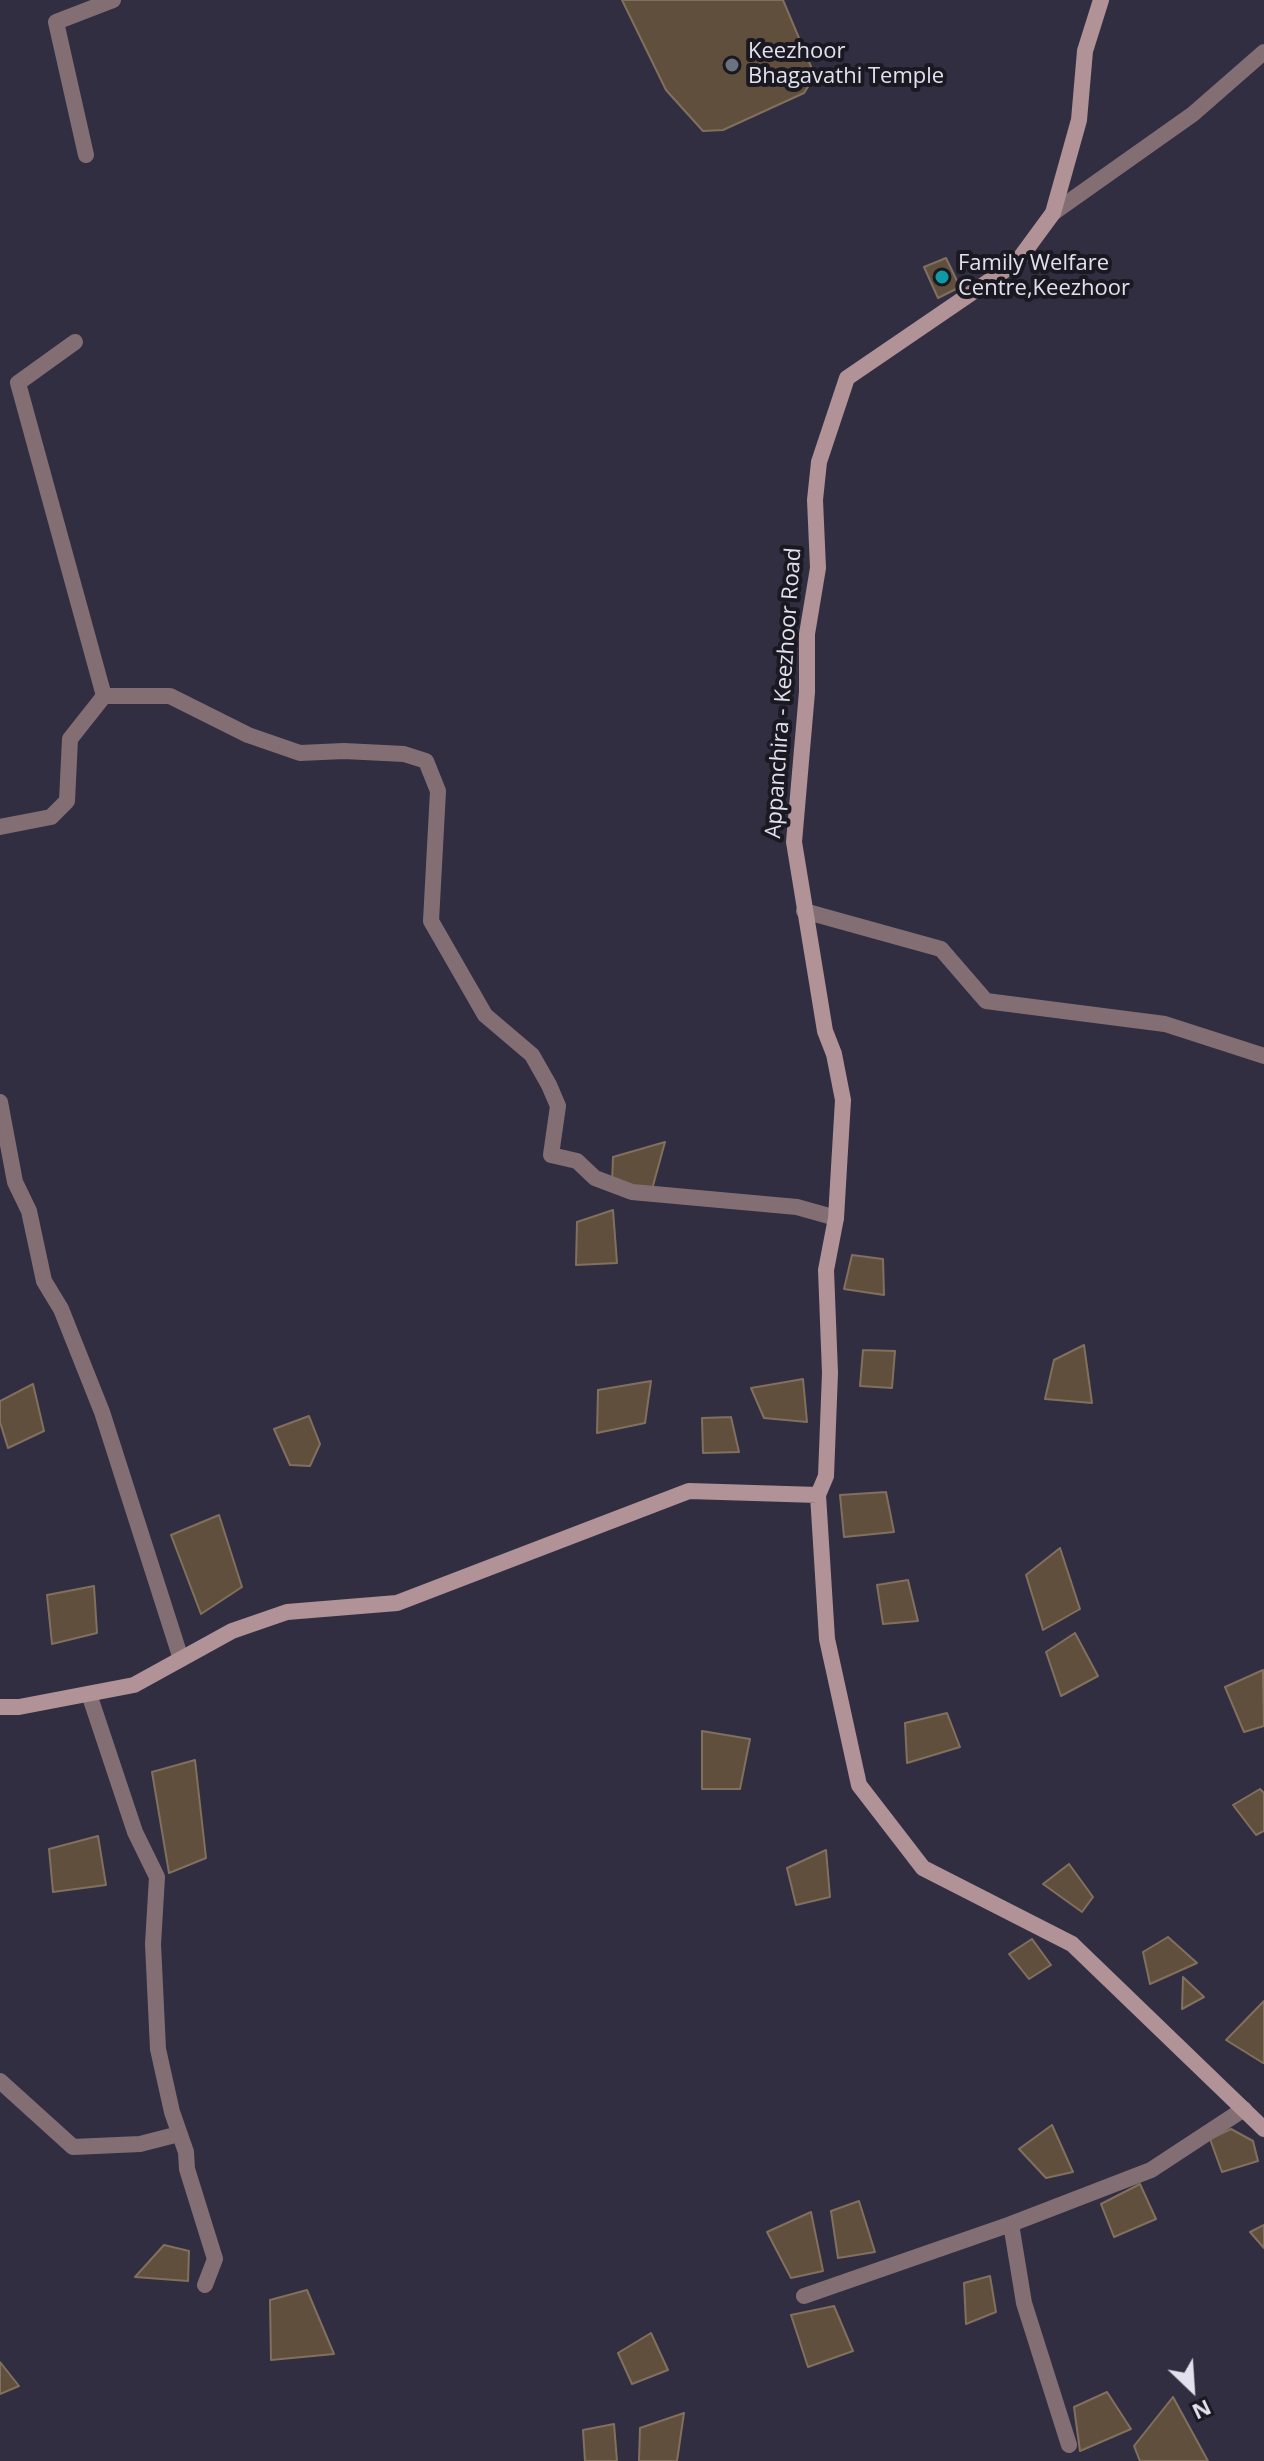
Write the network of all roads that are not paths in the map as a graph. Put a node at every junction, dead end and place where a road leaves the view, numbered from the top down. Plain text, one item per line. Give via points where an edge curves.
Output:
1 (113, 0) edge
2 (1101, 0) edge
3 (1264, 52) edge
4 (86, 155) dead end
5 (1053, 213) junction
6 (75, 342) dead end
7 (104, 696) junction
8 (0, 827) edge
9 (804, 911) junction
10 (1264, 1056) edge
11 (0, 1102) edge
12 (836, 1218) junction
13 (818, 1495) junction
14 (181, 1659) junction
15 (89, 1694) junction
16 (0, 1707) edge
17 (0, 2081) edge
18 (1244, 2109) junction
19 (1264, 2129) edge
20 (179, 2134) junction
21 (1011, 2224) junction
22 (205, 2285) dead end
23 (804, 2296) dead end
24 (1069, 2445) dead end

1 - 4 street via 56,22
2 - 5 main road, Appanchira - Keezhoor Road via 1085,51 1079,120
3 - 5 street via 1193,114
5 - 9 main road, Appanchira - Keezhoor Road via 1017,262 847,378 832,416 815,500 818,568 807,634 794,842
6 - 7 street via 18,383
7 - 8 street via 70,739 67,801 51,817
7 - 12 street via 170,696 291,751 404,754 426,761 438,791 431,921 485,1015 532,1055 549,1085 558,1106 551,1155 577,1161 595,1178 632,1192 797,1207
9 - 10 street via 941,949 986,1001 1165,1024
9 - 12 main road, Appanchira - Keezhoor Road via 843,1100
11 - 14 street via 15,1182 29,1211 44,1281 61,1309 102,1412
12 - 13 main road, Appanchira - Keezhoor Road via 826,1270 826,1476
13 - 14 main road via 689,1491 397,1603 287,1612 232,1631
13 - 18 main road, Appanchira - Keezhoor Road via 827,1639 859,1785 923,1868 1072,1944
14 - 15 main road via 134,1685
15 - 16 main road
15 - 20 street via 135,1832 157,1877 153,1944 158,2049
17 - 20 street via 73,2147 140,2144
18 - 19 main road, Appanchira - Keezhoor Road
18 - 21 street via 1151,2170
20 - 22 street via 215,2259
21 - 23 street
21 - 24 street via 1024,2303

